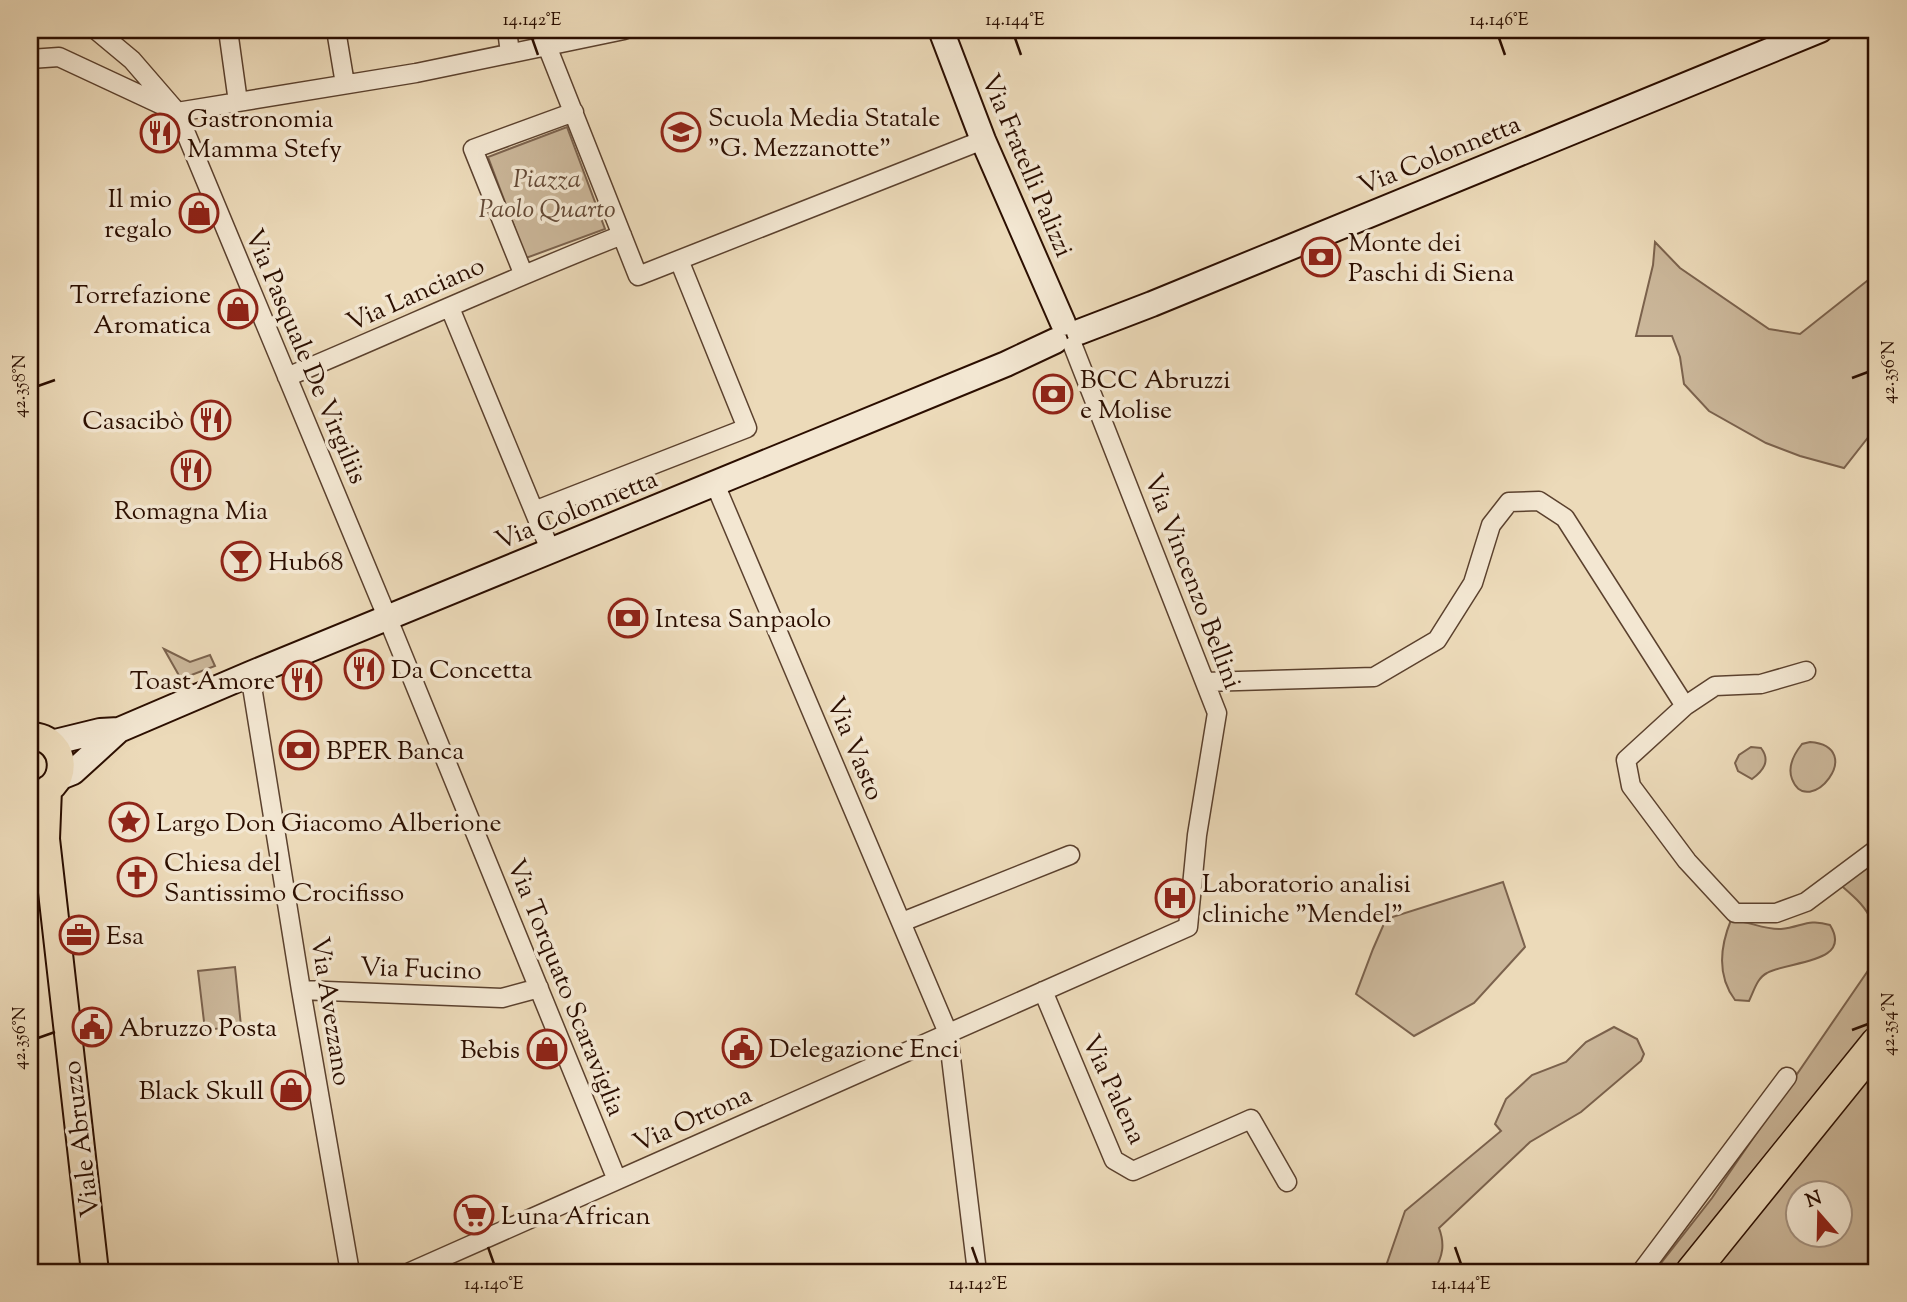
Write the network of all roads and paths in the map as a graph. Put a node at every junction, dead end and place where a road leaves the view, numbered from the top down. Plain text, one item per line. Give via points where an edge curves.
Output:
1 (96, 30) edge
2 (228, 30) edge
3 (336, 30) edge
4 (507, 30) edge
5 (624, 30) edge
6 (942, 30) edge
7 (1820, 30) edge
8 (547, 46) junction
9 (510, 53) junction
10 (30, 59) edge
11 (345, 84) junction
12 (237, 102) junction
13 (177, 112) junction
14 (574, 112) junction
15 (984, 140) junction
16 (622, 235) junction
17 (679, 260) junction
18 (523, 273) junction
19 (450, 308) junction
20 (1067, 335) junction
21 (287, 377) junction
22 (715, 484) junction
23 (534, 511) junction
24 (551, 552) junction
25 (388, 619) junction
26 (1806, 671) dead end
27 (250, 674) junction
28 (1205, 682) junction
29 (1685, 706) junction
30 (120, 730) junction
31 (37, 732) edge
32 (42, 792) edge
33 (1877, 849) edge
34 (1070, 855) dead end
35 (902, 922) junction
36 (1188, 927) joint
37 (539, 988) junction
38 (301, 990) junction
39 (1043, 991) junction
40 (948, 1033) junction
41 (1877, 1043) edge
42 (1787, 1077) dead end
43 (617, 1180) junction
44 (1287, 1182) dead end
45 (95, 1272) edge
46 (350, 1272) edge
47 (410, 1272) edge
48 (977, 1272) edge
49 (1641, 1272) edge
50 (1692, 1272) edge

1 - 13 street, Via Pasquale De Virgiliis via 132,60
2 - 12 street
3 - 11 street
4 - 9 street
5 - 8 street
6 - 15 main road, Via Fratelli Palizzi
7 - 20 main road, Via Colonnetta
8 - 9 street
8 - 14 street
9 - 11 street
10 - 13 street via 59,57
11 - 12 street
12 - 13 street
13 - 21 street, Via Pasquale De Virgiliis
14 - 16 street
14 - 18 street via 474,149
15 - 17 street
15 - 20 main road, Via Fratelli Palizzi
16 - 17 street via 638,276
16 - 18 street
17 - 23 street via 747,428
18 - 19 street, Via Lanciano
19 - 21 street, Via Lanciano
19 - 23 street
20 - 22 main road, Via Colonnetta
20 - 28 street, Via Vincenzo Bellini
21 - 25 street, Via Pasquale De Virgiliis
22 - 24 main road, Via Colonnetta
22 - 35 street, Via Vasto
23 - 24 street
24 - 25 main road, Via Colonnetta
25 - 27 main road, Via Colonnetta
25 - 37 street, Via Torquato Scaraviglia
26 - 29 street via 1762,684 1715,687
27 - 30 main road, Via Colonnetta
27 - 38 street, Via Avezzano
28 - 29 street via 1374,677 1437,640 1473,583 1491,525 1509,502 1539,502 1565,518
28 - 36 street, Via Vincenzo Bellini via 1217,713
29 - 33 street via 1626,760 1631,786 1687,860 1735,913 1776,913 1805,902
30 - 31 main road
30 - 32 main road via 73,772
31 - 32 main road via 60,755 61,763
32 - 45 main road, Viale Abruzzo
34 - 35 street
35 - 40 street, Via Vasto
36 - 39 street, Via Ortona
37 - 38 street, Via Fucino via 502,998
37 - 43 street, Via Torquato Scaraviglia
38 - 46 street, Via Avezzano
39 - 40 street, Via Ortona
39 - 44 street, Via Palena via 1114,1160 1133,1171 1251,1119
40 - 43 street, Via Ortona
40 - 48 street, Via Vasto
41 - 50 highway
42 - 49 street
43 - 47 street, Via Ortona

